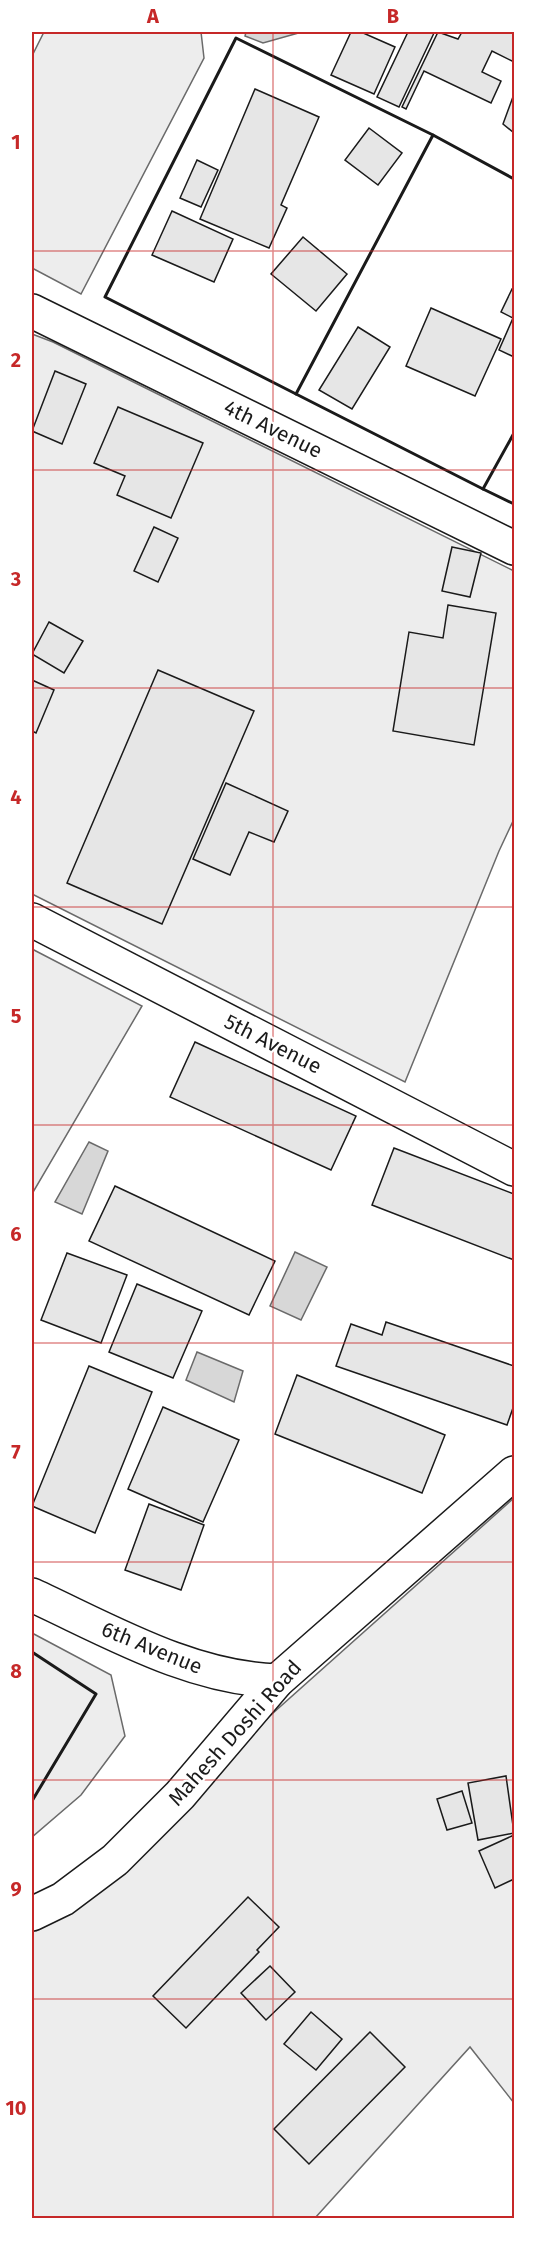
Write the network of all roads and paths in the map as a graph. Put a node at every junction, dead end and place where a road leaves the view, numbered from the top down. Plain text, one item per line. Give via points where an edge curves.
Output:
1 (32, 311) edge
2 (514, 548) edge
3 (32, 920) edge
4 (514, 1169) edge
5 (514, 1473) edge
6 (32, 1595) edge
7 (277, 1681) junction
8 (32, 1914) edge

1 - 2 street, 4th Avenue
3 - 4 street, 5th Avenue
5 - 7 street, Mahesh Doshi Road
6 - 7 street, 6th Avenue via 157,1653 242,1680
7 - 8 street, Mahesh Doshi Road via 180,1796 115,1860 63,1899

